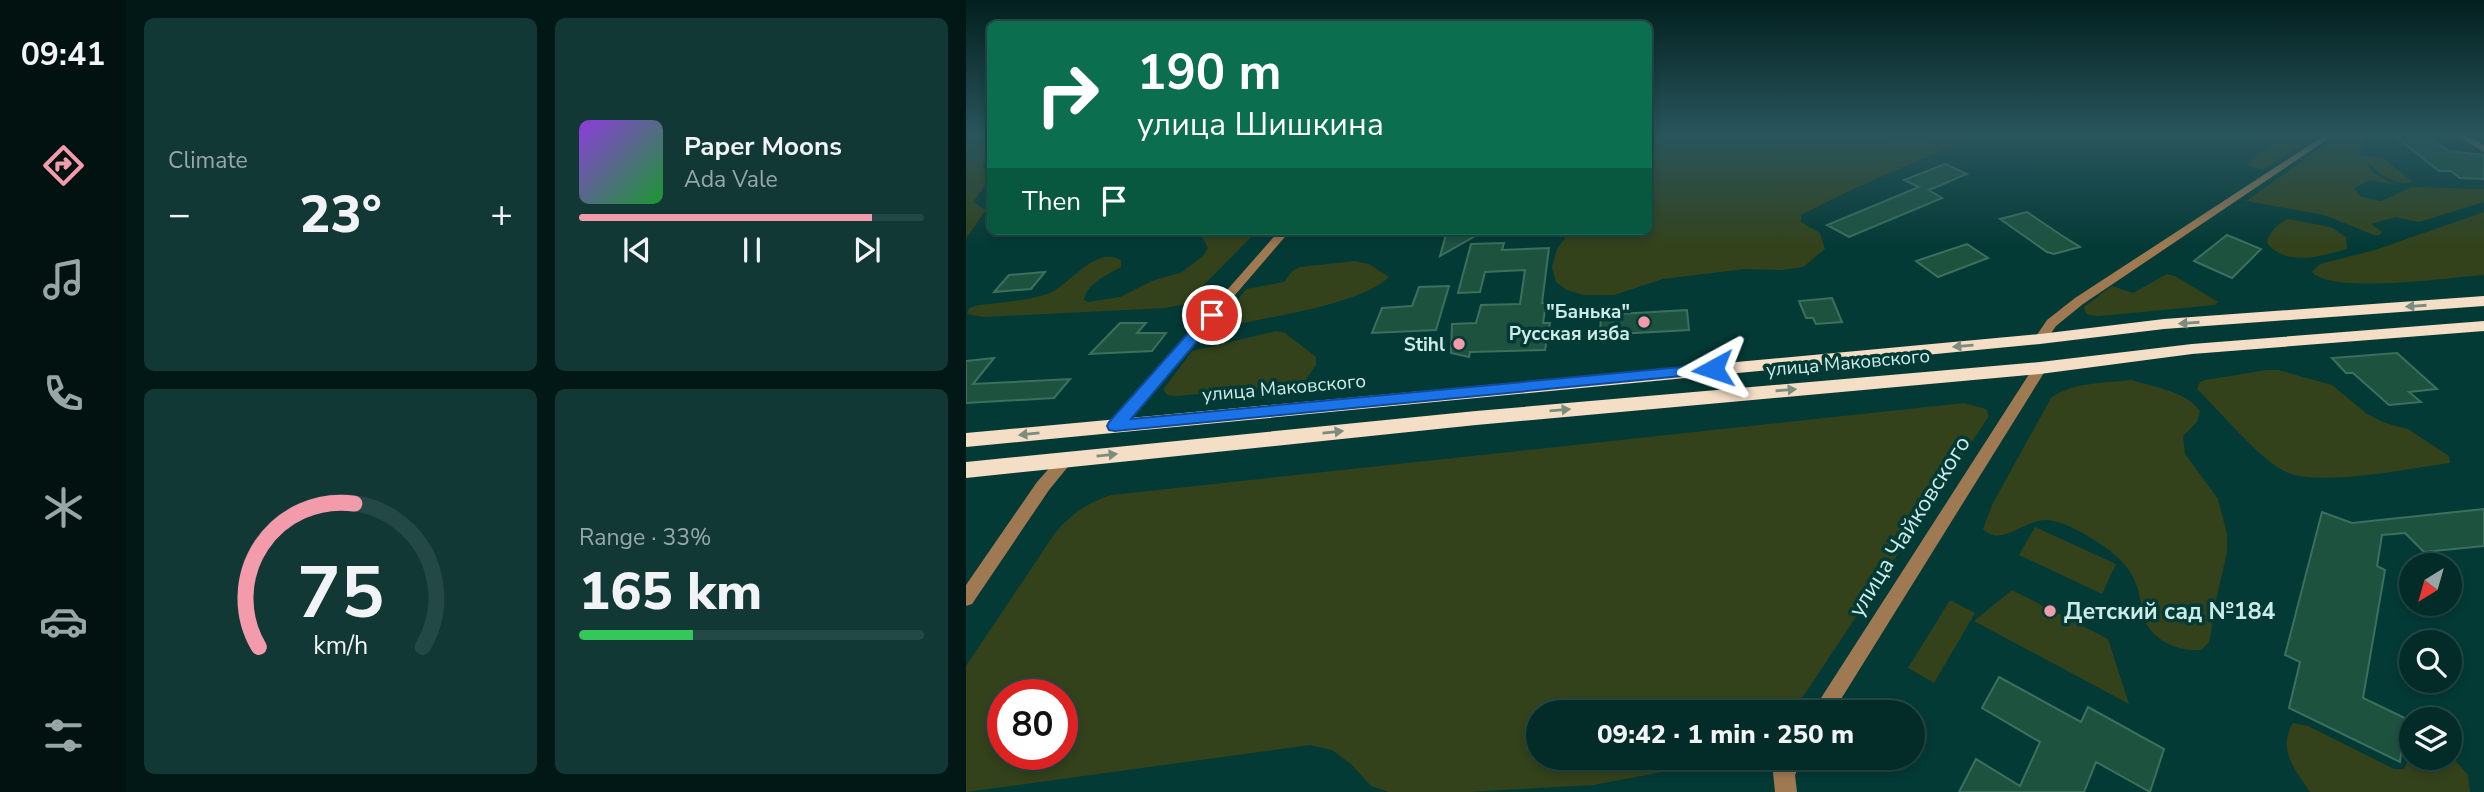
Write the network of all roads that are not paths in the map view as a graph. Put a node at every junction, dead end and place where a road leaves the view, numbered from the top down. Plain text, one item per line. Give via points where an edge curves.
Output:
1 (2274, 172) edge
2 (1282, 235) edge
3 (2484, 302) edge
4 (2484, 326) edge
5 (2040, 339) junction
6 (2040, 368) junction
7 (1115, 426) junction
8 (966, 440) edge
9 (1066, 459) junction
10 (966, 470) edge
11 (966, 599) edge
12 (1830, 700) edge
13 (1786, 770) edge
14 (1786, 792) edge

1 - 5 street via 2079,301 2051,323
2 - 7 street
3 -> 5 highway, улица Маковского via 2164,324
4 - 6 highway, улица Маковского via 2192,349
5 -> 7 highway, улица Маковского
9 -> 6 highway, улица Маковского
6 - 12 street, улица Чайковского
7 -> 8 highway, улица Маковского
9 - 10 highway, улица Маковского
9 - 11 street
13 - 14 street

